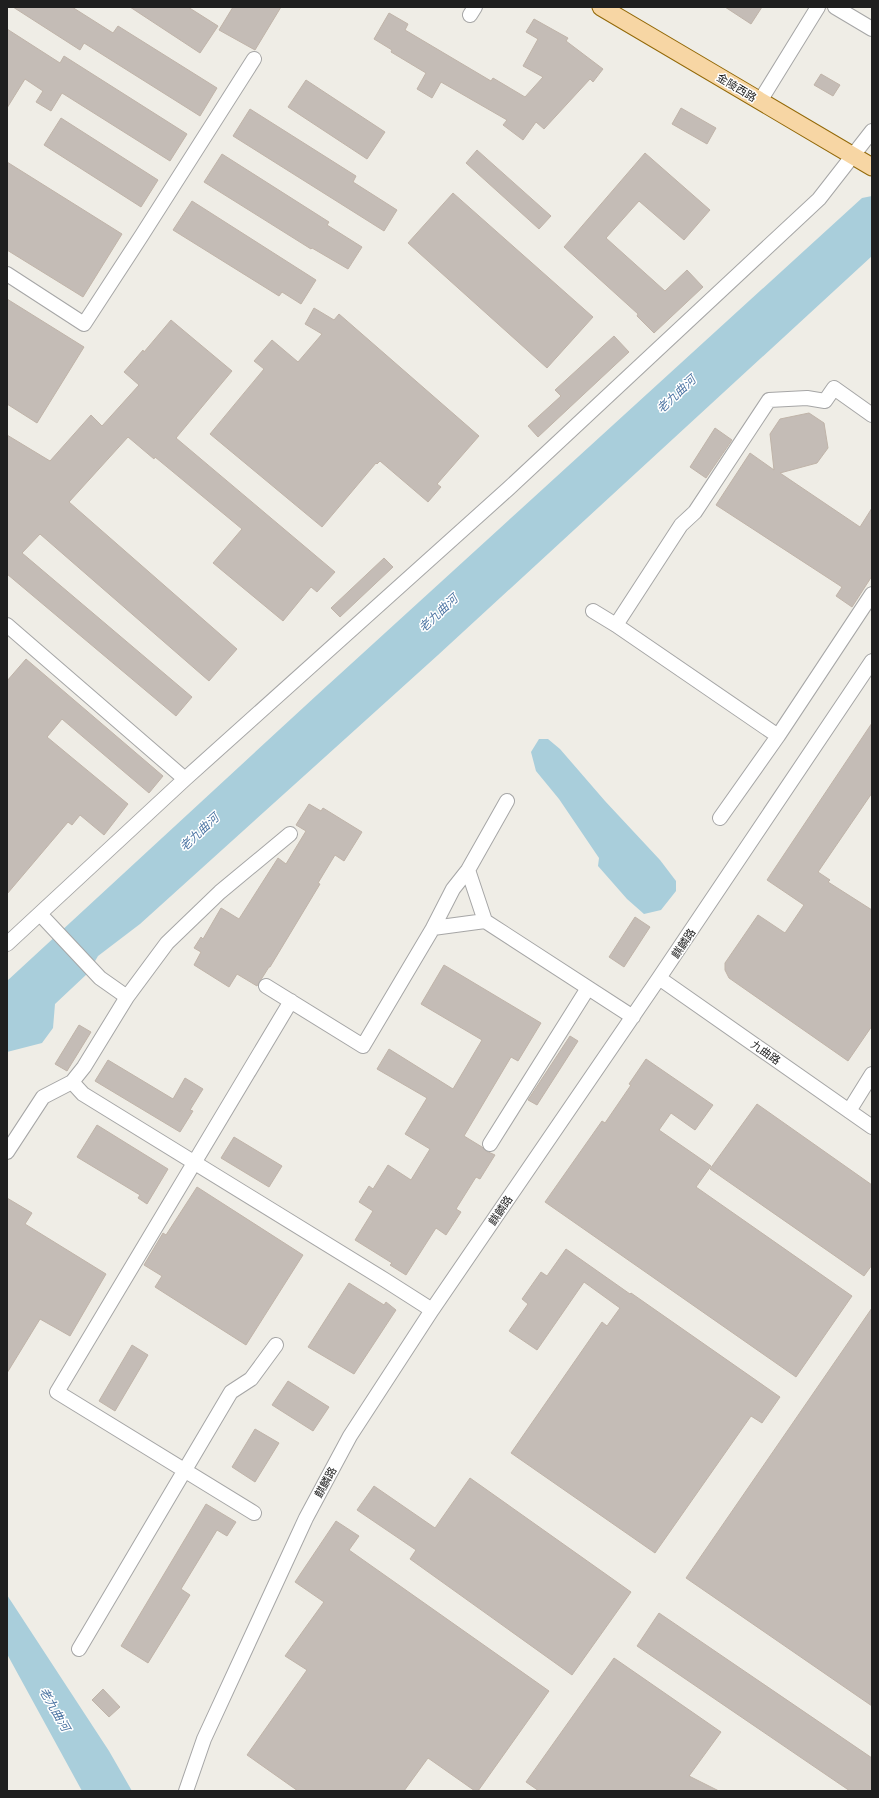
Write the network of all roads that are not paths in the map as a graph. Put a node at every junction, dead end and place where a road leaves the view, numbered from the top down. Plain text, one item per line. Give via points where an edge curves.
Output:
1 (601, 7) edge
2 (818, 7) edge
3 (834, 7) edge
4 (872, 29) edge
5 (254, 59) dead end
6 (760, 101) junction
7 (872, 131) edge
8 (853, 156) junction
9 (872, 167) edge
10 (7, 274) edge
11 (872, 415) edge
12 (872, 594) edge
13 (593, 611) dead end
14 (7, 625) edge
15 (616, 625) junction
16 (872, 661) edge
17 (778, 736) junction
18 (185, 780) junction
19 (508, 801) dead end
20 (720, 818) dead end
21 (290, 834) dead end
22 (468, 870) junction
23 (40, 914) junction
24 (484, 921) junction
25 (433, 928) junction
26 (7, 944) edge
27 (660, 978) junction
28 (266, 986) dead end
29 (588, 988) junction
30 (127, 997) junction
31 (291, 1002) junction
32 (633, 1017) junction
33 (872, 1074) edge
34 (72, 1082) junction
35 (849, 1111) junction
36 (872, 1127) edge
37 (490, 1144) dead end
38 (7, 1152) edge
39 (194, 1163) junction
40 (432, 1310) junction
41 (276, 1345) dead end
42 (183, 1470) junction
43 (254, 1513) dead end
44 (79, 1649) dead end
45 (186, 1791) edge

1 - 6 main road, 金陵西路
2 - 6 street
3 - 4 street
5 - 10 street via 84,324
6 - 8 main road, 金陵西路
7 - 8 street
8 - 9 main road, 金陵西路
8 - 18 street via 808,210 508,489
11 - 15 street via 834,388 825,402 807,398 769,400 695,512 681,525
12 - 17 street
13 - 15 street
14 - 18 street
15 - 17 street
16 - 27 street, 麒麟路
17 - 20 street
18 - 23 street
19 - 22 street
21 - 30 street via 220,892 167,943
22 - 24 street
22 - 25 street via 453,889
23 - 26 street
23 - 30 street via 100,978
24 - 25 street
24 - 29 street
25 - 31 street via 363,1046
27 - 32 street, 麒麟路
27 - 35 street, 九曲路
28 - 31 street
29 - 32 street
29 - 37 street
30 - 34 street
31 - 39 street
32 - 40 street, 麒麟路
33 - 35 street
34 - 38 street via 43,1097
34 - 39 street via 83,1094
35 - 36 street, 九曲路
39 - 40 street
39 - 42 street via 57,1392
40 - 45 street, 麒麟路 via 350,1436 306,1518 204,1739
41 - 42 street via 251,1379 231,1392
42 - 43 street
42 - 44 street

